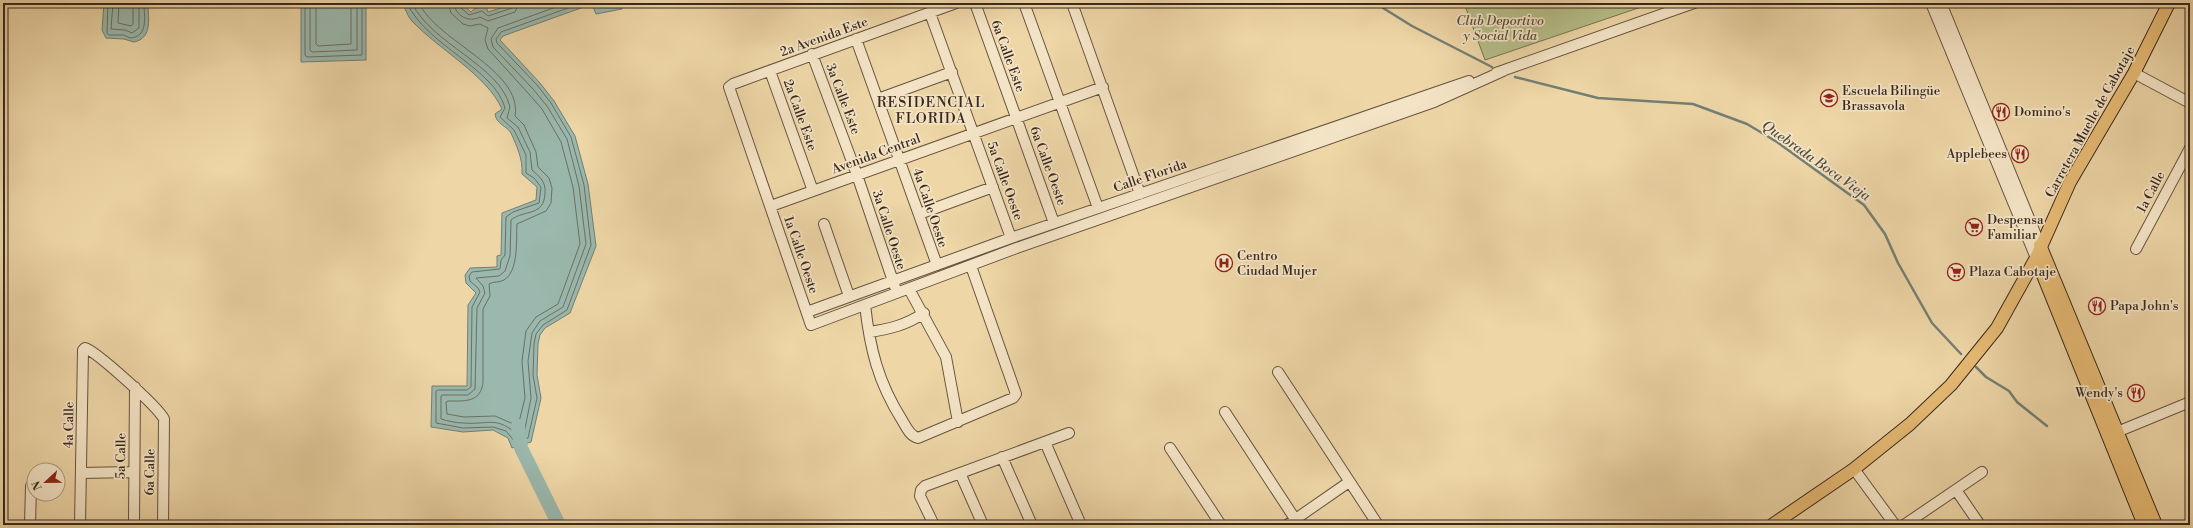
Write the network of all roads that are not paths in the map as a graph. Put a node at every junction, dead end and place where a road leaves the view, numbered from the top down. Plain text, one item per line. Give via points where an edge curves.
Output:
1 (956, 3) edge
2 (974, 3) edge
3 (1024, 3) edge
4 (1072, 3) edge
5 (1694, 3) edge
6 (1931, 3) edge
7 (1941, 3) edge
8 (2169, 3) edge
9 (930, 13) junction
10 (856, 40) junction
11 (812, 54) junction
12 (770, 71) junction
13 (1503, 71) junction
14 (952, 72) junction
15 (2134, 73) junction
16 (1970, 86) junction
17 (1103, 87) junction
18 (730, 93) joint
19 (878, 99) junction
20 (1061, 102) junction
21 (2190, 103) edge
22 (1017, 118) junction
23 (974, 133) junction
24 (2190, 148) edge
25 (900, 160) junction
26 (858, 175) junction
27 (993, 187) junction
28 (813, 191) junction
29 (1140, 194) junction
30 (771, 206) junction
31 (1098, 208) junction
32 (919, 214) junction
33 (1054, 223) junction
34 (824, 224) dead end
35 (1011, 238) junction
36 (2040, 245) junction
37 (2136, 249) dead end
38 (2036, 258) junction
39 (937, 265) junction
40 (971, 266) junction
41 (893, 281) junction
42 (909, 289) junction
43 (897, 293) junction
44 (849, 296) junction
45 (865, 305) junction
46 (806, 312) junction
47 (924, 313) junction
48 (811, 325) joint
49 (869, 332) junction
50 (1278, 372) dead end
51 (135, 387) junction
52 (2190, 402) edge
53 (1225, 412) dead end
54 (958, 422) junction
55 (2117, 432) junction
56 (1069, 433) dead end
57 (1046, 442) junction
58 (1170, 448) dead end
59 (1002, 457) junction
60 (1854, 469) junction
61 (133, 472) junction
62 (1982, 472) dead end
63 (81, 473) junction
64 (960, 473) junction
65 (1349, 482) junction
66 (1956, 490) junction
67 (30, 502) edge
68 (1294, 523) edge
69 (30, 525) edge
70 (80, 525) edge
71 (134, 525) edge
72 (163, 525) edge
73 (934, 525) edge
74 (983, 525) edge
75 (1032, 525) edge
76 (1081, 525) edge
77 (1221, 525) edge
78 (1378, 525) edge
79 (1772, 525) edge
80 (1895, 525) edge
81 (1904, 525) edge
82 (1980, 525) edge
83 (2144, 525) edge
84 (2156, 525) edge

1 - 9 street, 2a Avenida Este
2 - 22 street, 6a Calle Este
3 - 20 street
4 - 17 street
5 - 13 street, Calle Florida
6 - 16 street
7 - 16 street
8 - 15 main road, Carretera Muelle de Cabotaje
9 - 10 street, 2a Avenida Este
9 - 14 street, 5a Calle Oeste
10 - 11 street, 2a Avenida Este
10 - 19 street, 4a Calle Oeste
11 - 12 street, 2a Avenida Este
11 - 26 street, 3a Calle Este
12 - 18 street, 2a Avenida Este via 733,84 729,87
12 - 28 street, 2a Calle Este
13 - 29 street, Calle Florida via 1445,88
13 - 40 street, Calle Florida via 1434,102
14 - 19 street
14 - 23 street, 5a Calle Oeste
15 - 21 street
15 - 36 main road, Carretera Muelle de Cabotaje via 2070,182
16 - 36 street
16 - 38 street
17 - 20 street, Avenida Central
17 - 29 street
18 - 30 street, 1a Calle Oeste
19 - 25 street, 4a Calle Oeste
20 - 22 street, Avenida Central
20 - 31 street
22 - 23 street, Avenida Central
22 - 33 street, 6a Calle Oeste
23 - 25 street, Avenida Central
23 - 27 street, 5a Calle Oeste
24 - 37 street, 1a Calle
25 - 26 street, Avenida Central
25 - 32 street, 4a Calle Oeste
26 - 28 street, Avenida Central
26 - 41 street, 3a Calle Oeste
27 - 32 street
27 - 35 street, 5a Calle Oeste
28 - 30 street, Avenida Central
29 - 31 street, Calle Florida
30 - 46 street, 1a Calle Oeste
31 - 33 street, Calle Florida
32 - 39 street, 4a Calle Oeste
33 - 35 street, Calle Florida
34 - 44 street
35 - 39 street, Calle Florida
36 - 38 main road, Carretera Muelle de Cabotaje
36 - 55 main road
38 - 60 main road, Carretera Muelle de Cabotaje via 1997,328 1951,385 1910,424
38 - 83 main road
39 - 41 street, Calle Florida
40 - 42 street, Calle Florida
40 - 54 street via 1016,394 1013,398
41 - 43 street, 3a Calle Oeste
41 - 44 street, Calle Florida
42 - 43 street, Calle Florida
42 - 47 street
43 - 45 street, Calle Florida
44 - 46 street, Calle Florida
45 - 48 street, Calle Florida
45 - 49 street
46 - 48 street, 1a Calle Oeste
47 - 49 street via 909,323
47 - 54 street via 946,357
49 - 54 street via 876,370 890,402 913,437 918,438
50 - 65 street
51 - 61 street, 5a Calle
51 - 63 street, 4a Calle via 88,348 83,350
51 - 72 street, 6a Calle via 164,419
52 - 55 street
53 - 68 street
55 - 84 main road
56 - 57 street
57 - 59 street
57 - 76 street
58 - 77 street
59 - 64 street
59 - 75 street
60 - 79 main road, Carretera Muelle de Cabotaje
60 - 80 street
61 - 63 street
61 - 71 street, 5a Calle
62 - 66 street
63 - 70 street, 4a Calle
64 - 73 street via 925,486 921,490 920,496
64 - 74 street
65 - 68 street
65 - 78 street
66 - 81 street
66 - 82 street
67 - 69 street

